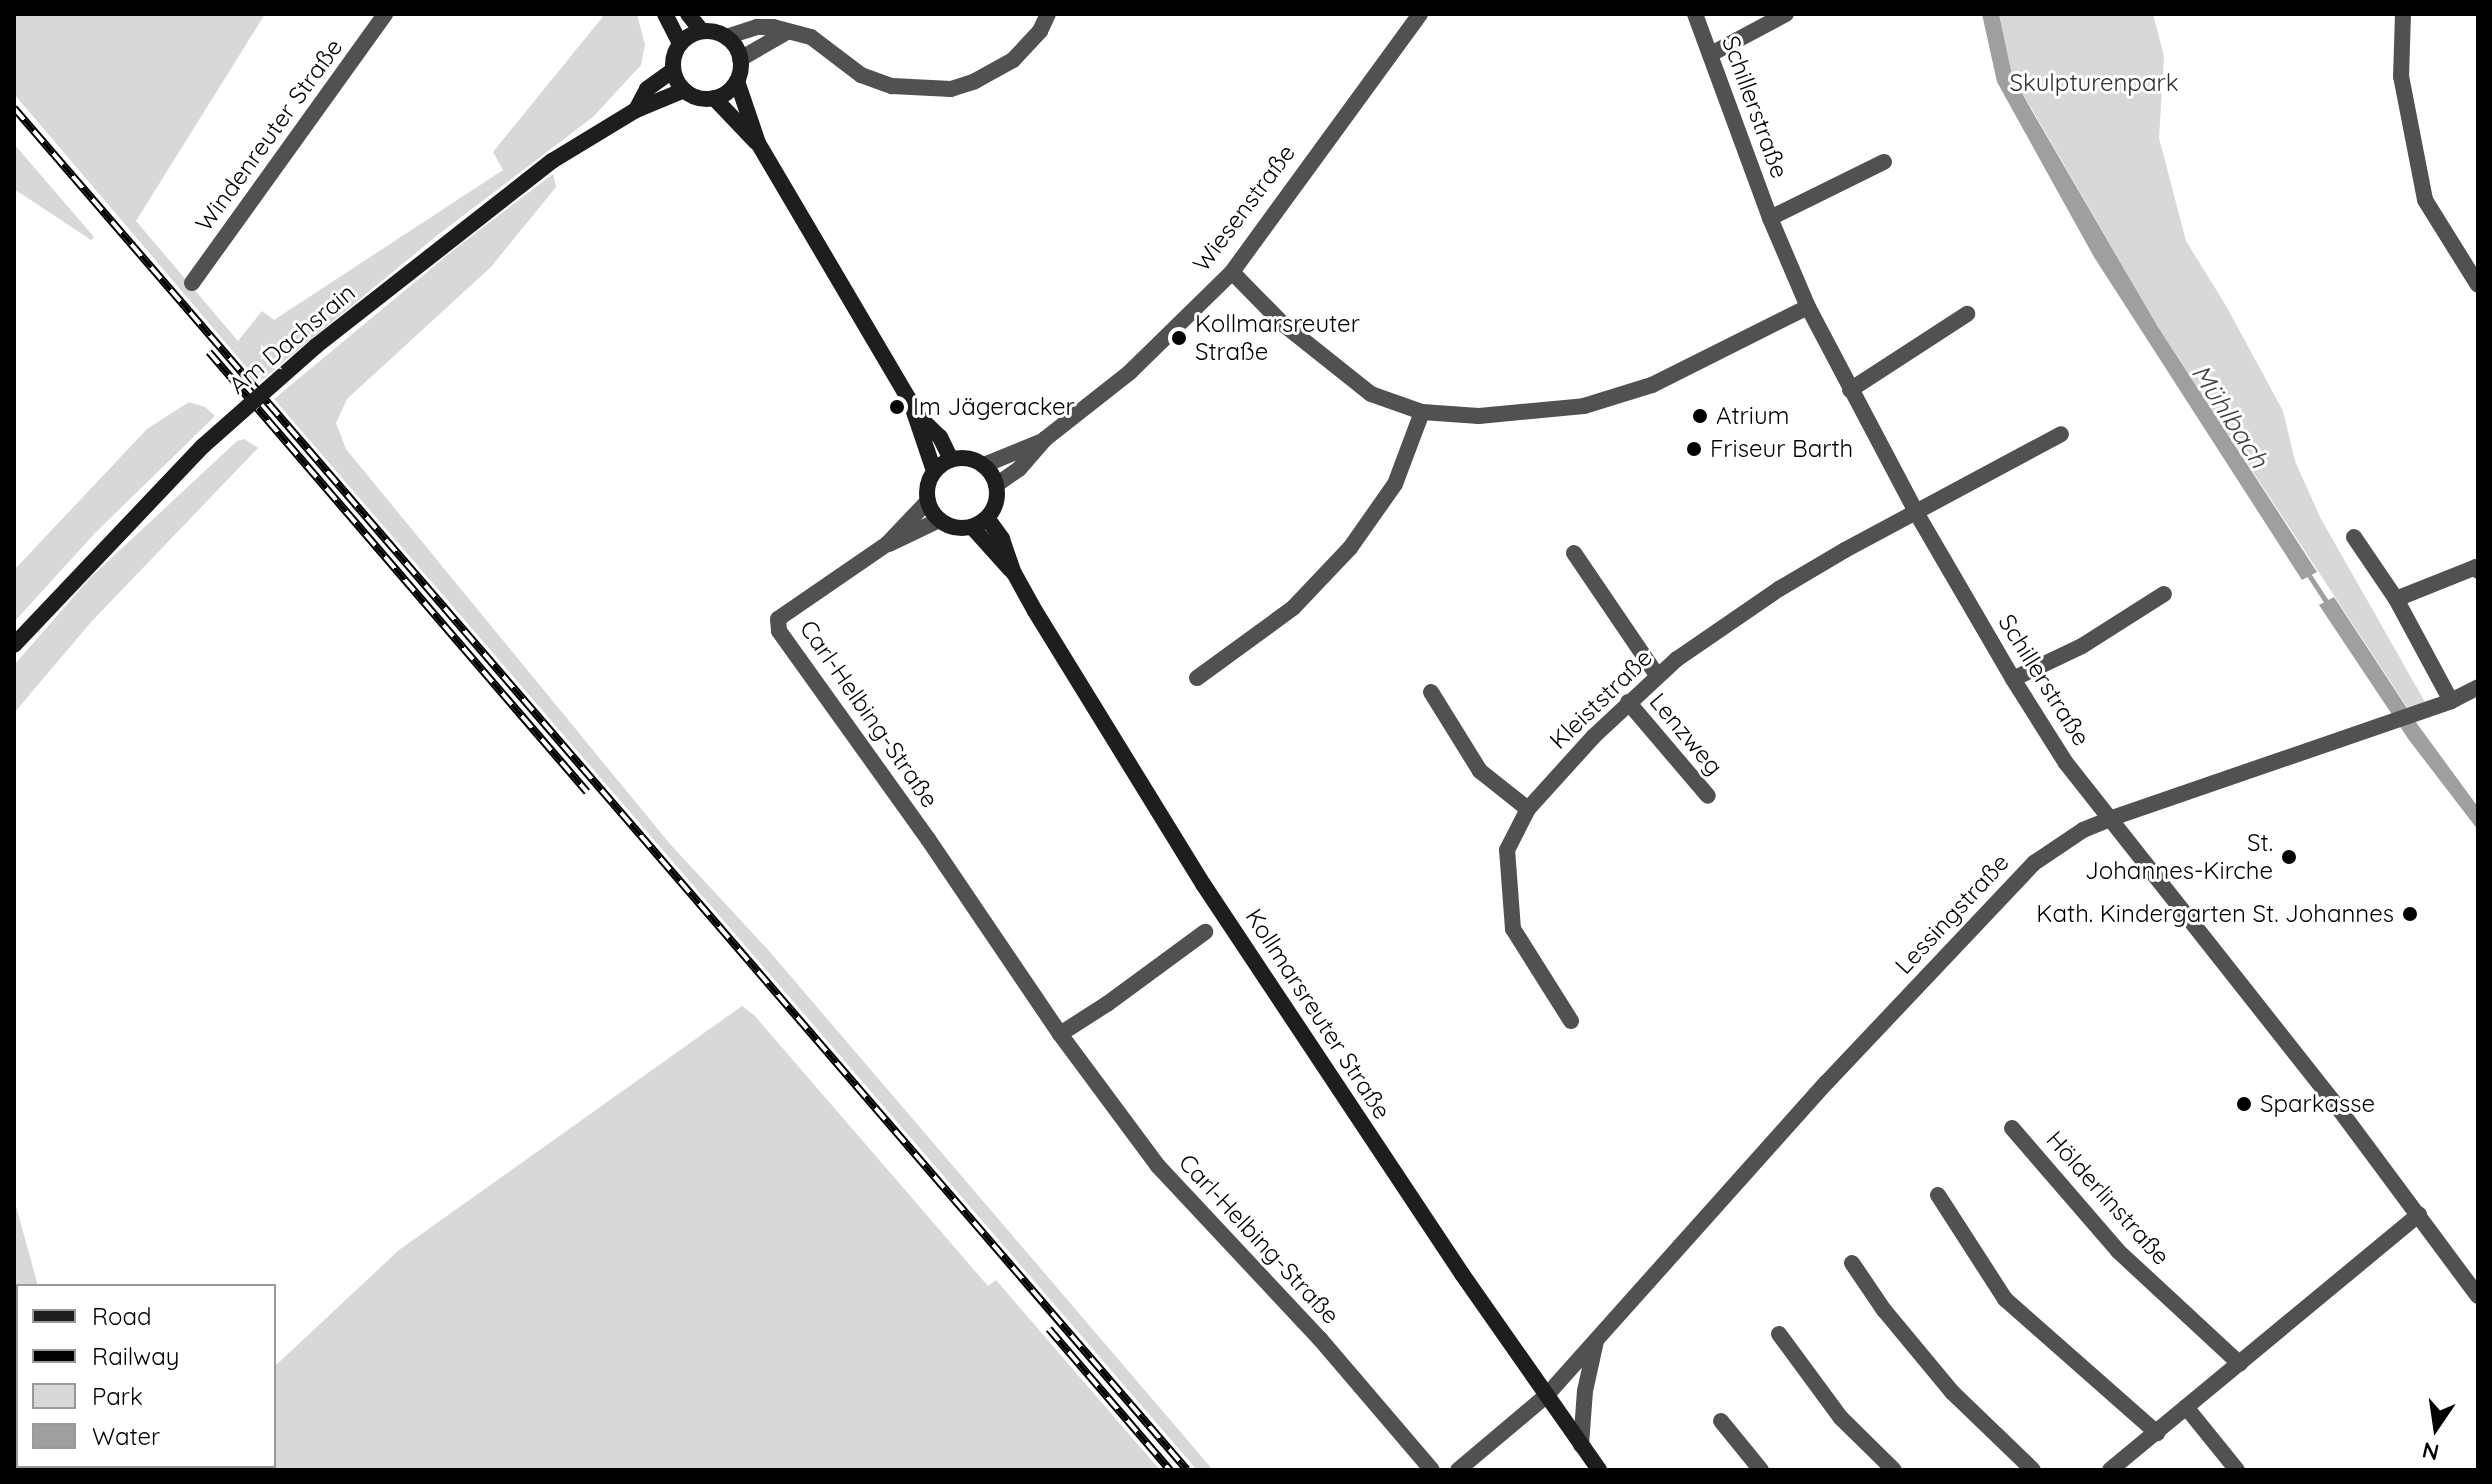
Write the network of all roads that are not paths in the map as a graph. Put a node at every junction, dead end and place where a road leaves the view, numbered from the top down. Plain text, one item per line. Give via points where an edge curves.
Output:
1 (385, 14) edge
2 (665, 14) edge
3 (688, 14) edge
4 (1048, 14) edge
5 (1420, 14) edge
6 (1695, 14) edge
7 (1786, 14) edge
8 (2403, 14) edge
9 (702, 31) junction
10 (787, 32) junction
11 (726, 37) junction
12 (680, 43) junction
13 (1711, 54) junction
14 (740, 59) junction
15 (673, 70) junction
16 (737, 81) junction
17 (684, 90) junction
18 (714, 98) junction
19 (636, 110) junction
20 (758, 143) junction
21 (1884, 162) dead end
22 (1770, 218) junction
23 (1232, 272) junction
24 (192, 283) dead end
25 (2478, 285) edge
26 (1808, 307) junction
27 (1967, 314) dead end
28 (1850, 390) junction
29 (1422, 412) junction
30 (916, 414) junction
31 (2061, 434) dead end
32 (1045, 439) junction
33 (951, 460) junction
34 (984, 465) junction
35 (934, 471) junction
36 (996, 485) junction
37 (928, 501) junction
38 (1917, 514) junction
39 (939, 520) junction
40 (979, 522) junction
41 (2354, 537) dead end
42 (887, 544) junction
43 (1574, 553) dead end
44 (2478, 571) edge
45 (2164, 594) dead end
46 (2396, 599) junction
47 (14, 645) edge
48 (1657, 675) junction
49 (1197, 678) dead end
50 (2013, 679) junction
51 (2478, 687) edge
52 (1431, 692) dead end
53 (2464, 698) edge
54 (1628, 702) junction
55 (1708, 796) dead end
56 (1528, 809) junction
57 (2112, 818) junction
58 (1205, 932) dead end
59 (1571, 1021) dead end
60 (1060, 1034) junction
61 (2012, 1128) dead end
62 (1938, 1195) dead end
63 (2419, 1214) junction
64 (1852, 1263) dead end
65 (2478, 1296) edge
66 (1779, 1334) dead end
67 (1596, 1340) junction
68 (2240, 1364) junction
69 (1546, 1396) junction
70 (2186, 1407) junction
71 (1721, 1421) dead end
72 (2157, 1433) junction
73 (1581, 1445) junction
74 (1432, 1470) edge
75 (1458, 1470) edge
76 (1599, 1470) edge
77 (1761, 1470) edge
78 (1894, 1470) edge
79 (2033, 1470) edge
80 (2110, 1470) edge
81 (2237, 1470) edge

1 - 24 street, Windenreuter Straße
2 - 12 main road
3 - 9 main road
4 - 10 street via 1013,60 951,89 892,86 861,75 811,37
5 - 23 street, Wiesenstraße
6 - 13 street, Schillerstraße
7 - 13 street
8 - 25 street via 2401,76 2425,200
9 - 11 main road
9 - 12 main road
10 - 11 street via 757,27
10 - 14 street
11 - 14 main road
12 - 15 main road
13 - 22 street, Schillerstraße
14 - 16 main road
15 - 17 main road
15 - 19 main road, Am Dachsrain via 647,89
16 - 18 main road
16 - 20 main road
17 - 18 main road via 698,98
17 - 19 main road, Am Dachsrain
18 - 20 main road
19 - 47 main road, Am Dachsrain, bridge via 552,161 316,346 203,446
20 - 30 main road
21 - 22 street
22 - 26 street, Schillerstraße
23 - 29 street via 1353,383
23 - 32 street, Wiesenstraße via 1130,372
26 - 28 street, Schillerstraße
26 - 29 street via 1652,385 1584,406 1501,416
27 - 28 street
28 - 38 street, Schillerstraße
29 - 49 street via 1395,484 1350,548 1293,608
30 - 33 main road via 940,437
30 - 35 main road
31 - 38 street, Kleiststraße
32 - 34 street, Wiesenstraße
32 - 36 street, Wiesenstraße via 1019,469
33 - 34 main road via 967,458
33 - 35 main road
34 - 36 main road
35 - 37 main road
36 - 40 main road via 997,501
37 - 39 main road
37 - 42 street
38 - 48 street, Kleiststraße via 1779,589
38 - 50 street, Schillerstraße
39 - 40 main road via 957,528
39 - 42 street
40 - 69 main road, Kollmarsreuter Straße via 1002,539 1014,573 1203,884
41 - 46 street
42 - 60 street, Carl-Helbing-Straße via 778,619 779,631
43 - 48 street
44 - 46 street via 2476,567
45 - 50 street via 2082,646
46 - 53 street
48 - 54 street, Kleiststraße
50 - 57 street, Schillerstraße via 2066,763
51 - 53 street, Lessingstraße
52 - 56 street via 1480,771
53 - 57 street, Lessingstraße
54 - 55 street, Lenzweg
54 - 56 street, Kleiststraße
56 - 59 street, Kleiststraße via 1507,850 1513,929
57 - 63 street, Schillerstraße
57 - 67 street, Lessingstraße via 2065,840 2021,873
58 - 60 street
60 - 74 street, Carl-Helbing-Straße via 1158,1166 1320,1339
61 - 68 street, Hölderlinstraße via 2118,1251
62 - 72 street via 2005,1299
63 - 65 street, Schillerstraße
63 - 68 street
64 - 79 street via 1942,1380
66 - 78 street via 1841,1418
67 - 69 street, Lessingstraße
67 - 73 street, Lessingstraße
68 - 70 street
69 - 73 main road, Kollmarsreuter Straße
69 - 75 street
70 - 72 street
70 - 81 street
71 - 77 street
72 - 80 street
73 - 76 main road, Kollmarsreuter Straße

